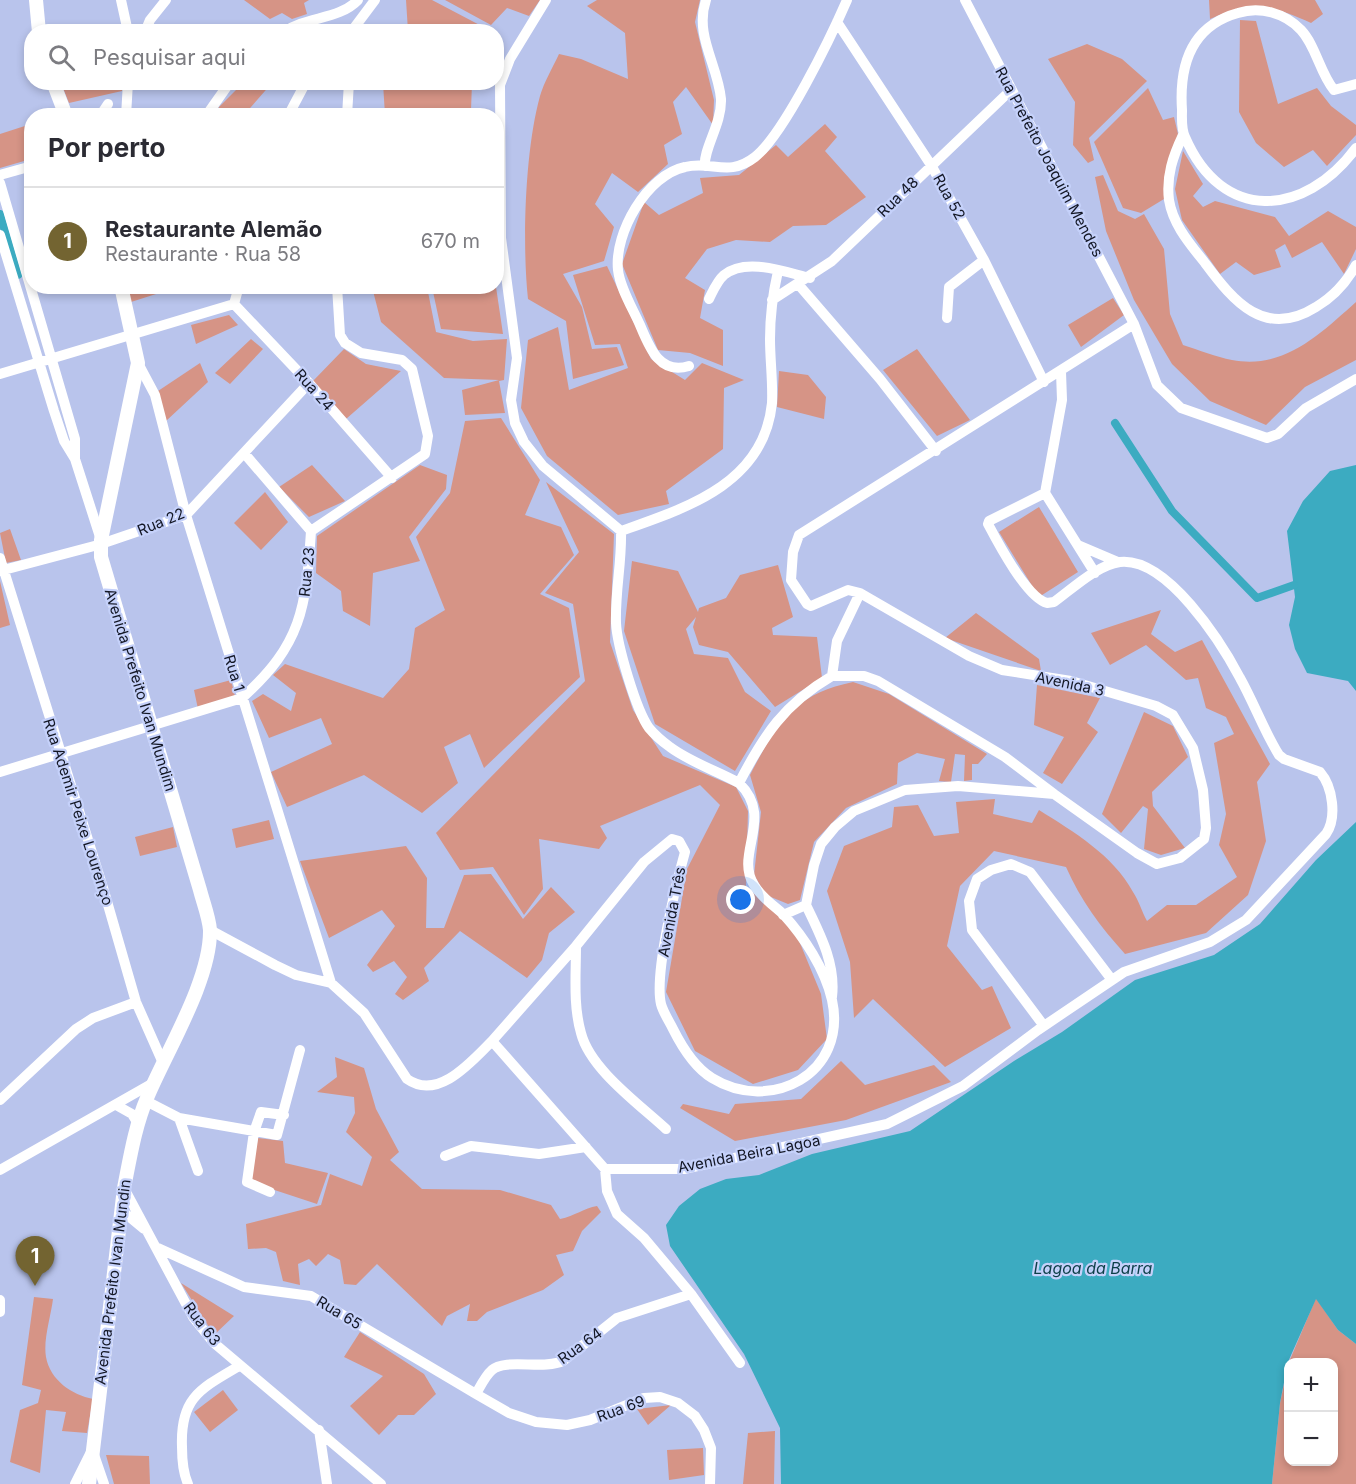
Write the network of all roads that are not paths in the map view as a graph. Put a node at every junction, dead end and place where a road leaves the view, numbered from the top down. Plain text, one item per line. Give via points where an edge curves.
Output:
1 (36, 0) edge
2 (121, 0) edge
3 (166, 0) edge
4 (358, 0) edge
5 (375, 0) edge
6 (546, 0) edge
7 (706, 0) edge
8 (847, 0) edge
9 (965, 0) edge
10 (837, 22) junction
11 (38, 24) edge
12 (126, 24) edge
13 (148, 24) edge
14 (301, 24) edge
15 (357, 24) edge
16 (504, 75) edge
17 (1356, 84) edge
18 (56, 90) edge
19 (128, 90) edge
20 (224, 90) edge
21 (302, 90) edge
22 (349, 90) edge
23 (500, 90) edge
24 (1011, 90) junction
25 (108, 104) dead end
26 (63, 108) edge
27 (105, 108) edge
28 (126, 108) edge
29 (212, 108) edge
30 (292, 108) edge
31 (347, 108) edge
32 (500, 108) edge
33 (1183, 135) junction
34 (1356, 148) edge
35 (931, 165) junction
36 (705, 166) junction
37 (24, 168) edge
38 (0, 175) edge
39 (0, 183) edge
40 (0, 235) edge
41 (504, 260) edge
42 (984, 260) junction
43 (1356, 265) edge
44 (778, 271) junction
45 (24, 278) edge
46 (810, 278) junction
47 (798, 284) junction
48 (28, 294) edge
49 (124, 294) edge
50 (237, 294) edge
51 (337, 294) edge
52 (709, 299) dead end
53 (772, 300) junction
54 (234, 304) junction
55 (947, 318) dead end
56 (1134, 324) junction
57 (134, 334) junction
58 (45, 362) junction
59 (138, 363) junction
60 (689, 366) dead end
61 (1061, 372) junction
62 (0, 374) edge
63 (1356, 379) edge
64 (1044, 382) junction
65 (309, 383) junction
66 (936, 451) junction
67 (244, 453) junction
68 (392, 478) junction
69 (1046, 493) junction
70 (87, 501) junction
71 (109, 507) junction
72 (186, 515) junction
73 (311, 531) junction
74 (621, 531) junction
75 (101, 542) junction
76 (1078, 545) junction
77 (0, 558) edge
78 (1118, 562) junction
79 (2, 570) edge
80 (1095, 573) junction
81 (860, 593) junction
82 (832, 676) junction
83 (242, 698) junction
84 (152, 726) junction
85 (60, 754) junction
86 (0, 772) edge
87 (739, 783) junction
88 (1054, 794) junction
89 (806, 905) junction
90 (783, 915) junction
91 (210, 930) junction
92 (576, 946) junction
93 (1112, 980) junction
94 (331, 984) junction
95 (832, 1000) junction
96 (136, 1002) junction
97 (1044, 1026) junction
98 (492, 1041) junction
99 (300, 1050) dead end
100 (163, 1063) junction
101 (153, 1083) junction
102 (0, 1100) edge
103 (145, 1103) junction
104 (129, 1104) junction
105 (284, 1115) junction
106 (179, 1118) junction
107 (139, 1125) junction
108 (666, 1129) dead end
109 (254, 1132) junction
110 (586, 1147) junction
111 (445, 1156) dead end
112 (605, 1169) junction
113 (0, 1170) edge
114 (198, 1171) dead end
115 (124, 1188) junction
116 (270, 1192) dead end
117 (121, 1210) junction
118 (149, 1233) junction
119 (158, 1248) junction
120 (691, 1294) junction
121 (0, 1300) edge
122 (0, 1312) edge
123 (740, 1363) dead end
124 (239, 1366) junction
125 (476, 1394) junction
126 (319, 1430) junction
127 (92, 1449) junction
128 (75, 1484) edge
129 (89, 1484) edge
130 (104, 1484) edge
131 (188, 1484) edge
132 (327, 1484) edge
133 (381, 1484) edge
134 (710, 1484) edge

1 - 11 main road
2 - 12 street
3 - 13 street
4 - 14 street via 344,11
5 - 15 street
6 - 16 street
7 - 36 street via 702,30 716,73 721,113
8 - 10 street
9 - 24 street, Rua Prefeito Joaquim Mendes
10 - 35 street, Rua 52
10 - 36 street via 787,115 763,150 735,168
17 - 33 street via 1334,90 1302,32 1276,14 1247,10 1226,16 1210,25 1188,54 1181,79
18 - 26 main road
19 - 28 street
20 - 29 street
21 - 30 street
22 - 31 street
23 - 32 street
24 - 35 street, Rua 48
24 - 56 street, Rua Prefeito Joaquim Mendes
25 - 27 street
33 - 34 street via 1221,187 1233,195 1261,202 1298,196 1324,182
33 - 43 street via 1168,176 1175,222 1238,302 1267,319 1283,321 1304,315 1339,289
35 - 42 street, Rua 52
35 - 46 street, Rua 48
36 - 60 street via 687,166 666,174 647,191 631,217 618,255 618,273 656,356 677,370
37 - 38 street
39 - 45 street
40 - 58 street
41 - 74 street via 517,358 511,400 524,442 543,466
42 - 55 street via 950,287
42 - 64 street, Rua 52
44 - 46 street
44 - 52 street via 749,266 732,270 722,277
44 - 53 street
46 - 47 street, Rua 48
47 - 53 street, Rua 48
47 - 66 street
48 - 58 street
49 - 57 main road, Avenida Prefeito Ivan Mundim
50 - 54 street
51 - 68 street, Rua 23 via 340,335 345,343 361,353 402,360 412,369 428,448 421,460
53 - 74 street via 772,403 765,436 746,465 712,494
54 - 57 street
54 - 65 street, Rua 24
56 - 61 street
56 - 63 street, Rua Prefeito Joaquim Mendes via 1152,375 1167,398 1181,408 1259,437 1278,434 1306,408
57 - 58 street
57 - 59 main road, Avenida Prefeito Ivan Mundim
58 - 62 street
58 - 70 street via 75,439 75,459
59 - 71 main road, Avenida Prefeito Ivan Mundim
59 - 72 street, Rua 1 via 155,395
61 - 64 street
61 - 69 street via 1060,419
64 - 66 street
65 - 67 street, Rua 22
65 - 68 street, Rua 24
66 - 81 street via 800,535 793,552 791,580 807,604 848,590
67 - 72 street, Rua 22
67 - 73 street
68 - 73 street, Rua 23
69 - 76 street
69 - 80 street via 988,520 998,543 1040,602 1054,602
70 - 71 street
70 - 75 street
71 - 75 main road, Avenida Prefeito Ivan Mundim
72 - 75 street, Rua 22
72 - 83 street, Rua 1
73 - 83 street, Rua 23 via 300,620 289,644
74 - 87 street via 616,624 638,706 649,727 669,746
75 - 79 street, Rua 22
75 - 84 main road, Avenida Prefeito Ivan Mundim via 103,569
76 - 78 street
76 - 80 street
77 - 79 street, Rua Ademir Peixe Lourenço
78 - 80 street
78 - 93 street, Avenida Beira Lagoa via 1144,567 1180,592 1239,675 1279,755 1323,776 1330,793 1332,821 1326,834 1246,920 1210,942 1124,972
79 - 85 street, Rua Ademir Peixe Lourenço
81 - 82 street via 837,641
81 - 88 street, Avenida 3 via 969,656 1002,670 1071,681 1156,706 1173,715 1193,747 1203,790 1204,839 1180,858 1157,864
82 - 87 street via 781,716 760,741
82 - 88 street via 864,676 878,681 1005,757
83 - 84 street, Rua 23
83 - 94 street, Rua 1
84 - 85 street, Rua 23
84 - 91 main road, Avenida Prefeito Ivan Mundim
85 - 86 street, Rua 23
85 - 96 street, Rua Ademir Peixe Lourenço
87 - 90 street via 747,790 756,812 749,876
88 - 89 street via 958,786 887,795 854,811 821,844
89 - 90 street
89 - 95 street via 828,954 834,978
90 - 95 street via 813,953
91 - 94 street via 275,966
91 - 100 main road, Avenida Prefeito Ivan Mundim via 202,972
92 - 95 street, Avenida Três via 644,862 672,839 679,841 685,852 661,968 661,1004 693,1062 710,1077 748,1092 784,1087 822,1063 834,1040
92 - 98 street, Avenida Três
92 - 108 street via 576,1004 581,1035 589,1053
93 - 97 street, Avenida Beira Lagoa
93 - 97 street via 1030,872 1011,864 977,879 969,901 972,930
94 - 98 street via 364,1013 407,1079 415,1084 424,1087 439,1083 461,1071
96 - 100 street, Rua Ademir Peixe Lourenço
96 - 102 street via 93,1018 76,1029
97 - 112 street, Avenida Beira Lagoa via 963,1086 887,1124 684,1169
98 - 110 street
99 - 105 street
100 - 101 main road, Avenida Prefeito Ivan Mundim
101 - 103 main road, Avenida Prefeito Ivan Mundin
101 - 104 street
103 - 104 main road
103 - 106 street
103 - 107 main road, Avenida Prefeito Ivan Mundin
104 - 107 street
104 - 113 street via 116,1105
105 - 109 street via 261,1112
105 - 109 street via 279,1134
106 - 109 street
106 - 114 street
107 - 115 main road, Avenida Prefeito Ivan Mundin
109 - 116 street via 247,1182
110 - 111 street via 539,1154 471,1146
110 - 112 street
112 - 120 street via 607,1191 617,1214 644,1238
115 - 117 main road, Avenida Prefeito Ivan Mundin
115 - 118 street, Rua 63
117 - 118 street
117 - 127 main road, Avenida Prefeito Ivan Mundin
118 - 119 street, Rua 63
119 - 124 street, Rua 63 via 194,1317
119 - 125 street, Rua 65 via 244,1287 311,1296
120 - 123 street
120 - 125 street, Rua 64 via 617,1318 553,1365 499,1365
121 - 122 street
124 - 126 street, Rua 63
124 - 131 street via 205,1386 188,1406 181,1423 182,1460
125 - 134 street, Rua 69 via 509,1413 536,1422 567,1425 644,1398 660,1397 678,1403 695,1416 704,1430 711,1448
126 - 132 street
126 - 133 street
127 - 128 street
127 - 129 main road, Avenida Prefeito Ivan Mundin
127 - 130 street

